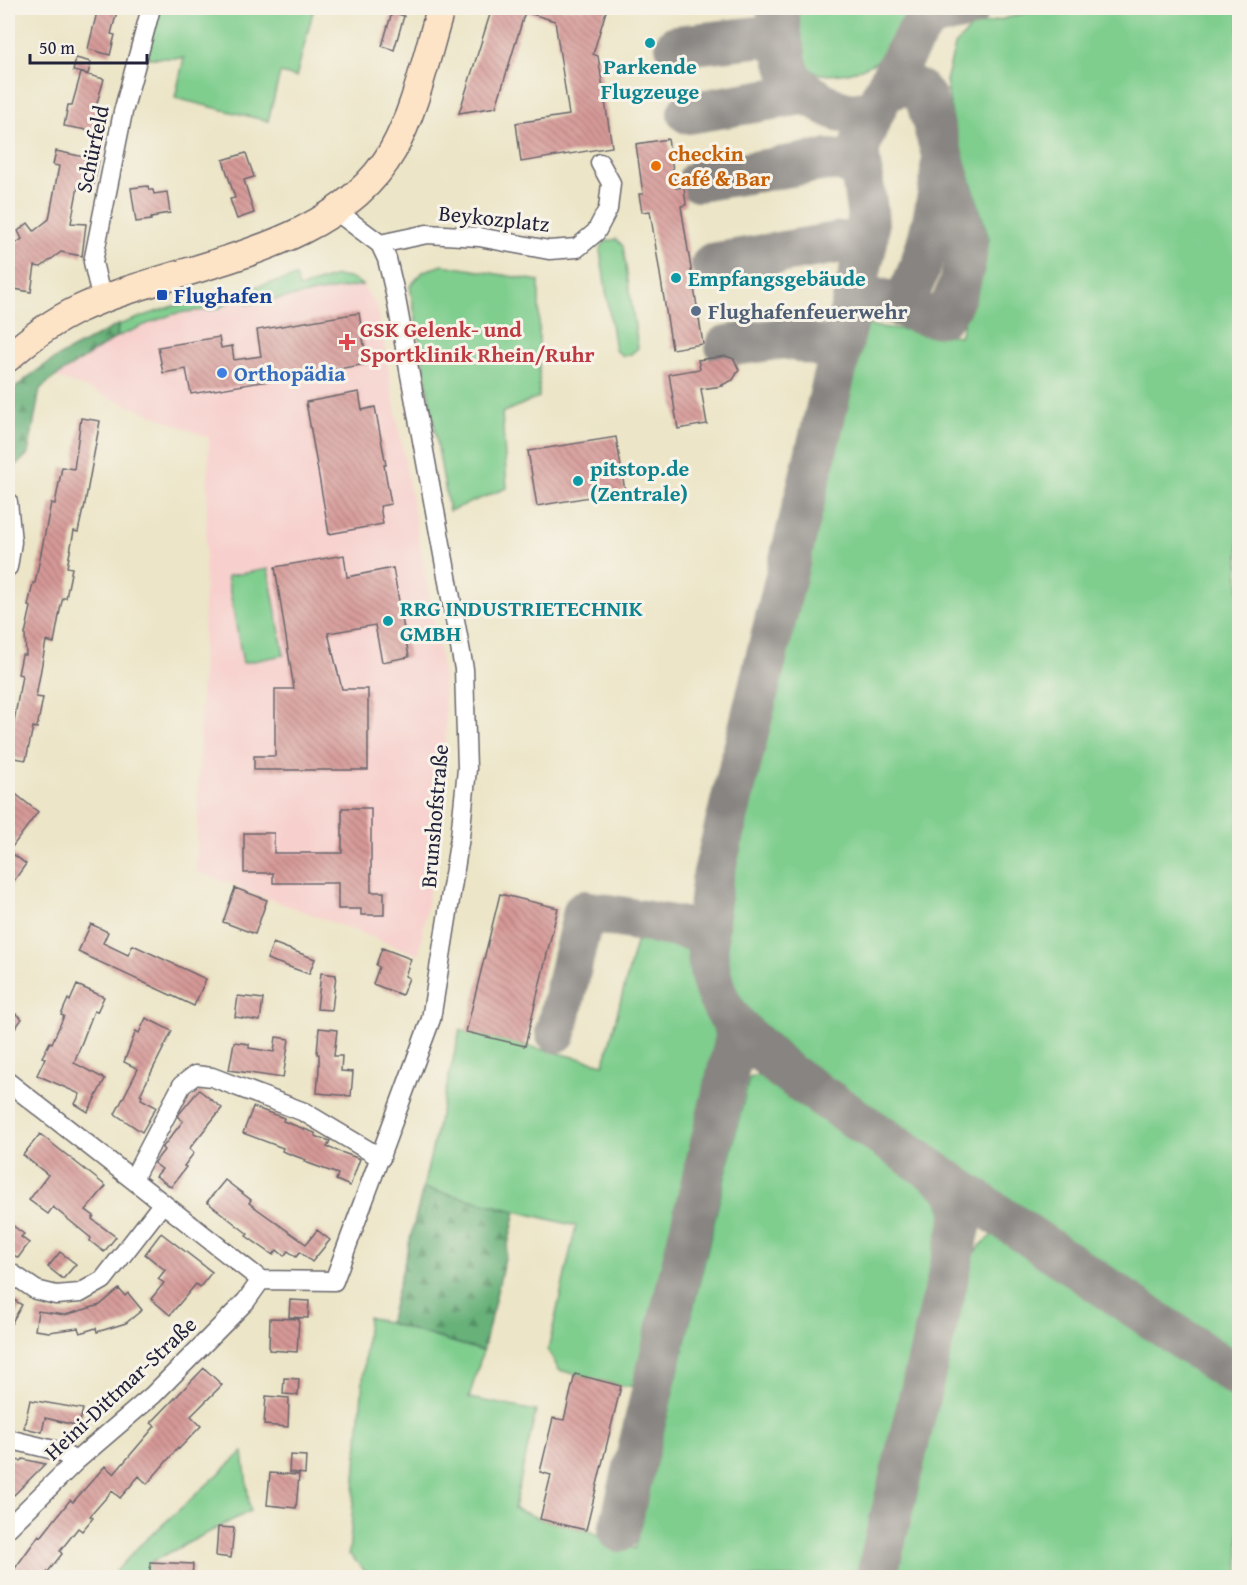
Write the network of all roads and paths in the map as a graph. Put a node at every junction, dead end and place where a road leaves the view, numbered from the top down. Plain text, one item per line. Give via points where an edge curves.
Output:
1 (151, 8) edge
2 (441, 8) edge
3 (600, 163) dead end
4 (336, 211) junction
5 (380, 244) junction
6 (102, 301) junction
7 (8, 358) edge
8 (8, 502) edge
9 (8, 567) edge
10 (8, 1083) edge
11 (381, 1158) junction
12 (133, 1179) junction
13 (163, 1203) junction
14 (8, 1271) edge
15 (261, 1280) junction
16 (8, 1439) edge
17 (75, 1461) junction
18 (8, 1528) edge

1 - 6 street, Schürfeld via 123,112 93,262
2 - 4 main road via 406,122 392,150 372,179
3 - 5 street, Beykozplatz via 611,183 608,209 596,232 577,248 549,250 479,237 427,234
4 - 5 street
4 - 6 main road via 294,234
5 - 11 street, Brunshofstraße via 395,293 464,669 467,769 431,1019
6 - 7 main road via 57,321
8 - 9 street via 12,542
10 - 12 street
11 - 12 street via 304,1112 212,1077 195,1075 182,1085
11 - 15 street, Brunshofstraße via 334,1281
12 - 13 street
13 - 14 street via 103,1280 80,1293 36,1290
13 - 15 street
15 - 17 street, Heini-Dittmar-Straße via 246,1301 153,1395
16 - 17 street via 58,1451
17 - 18 street, Heini-Dittmar-Straße

